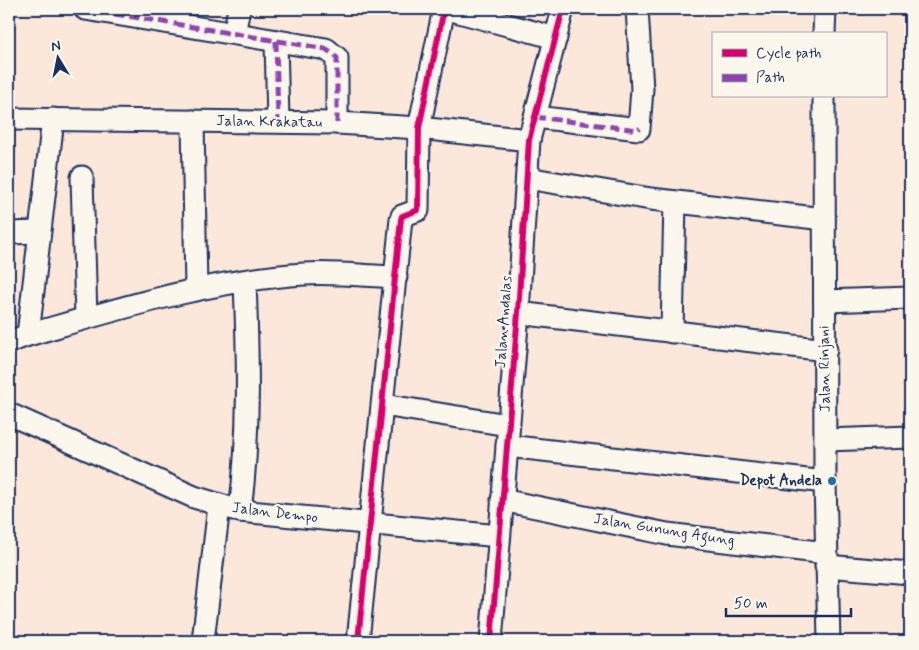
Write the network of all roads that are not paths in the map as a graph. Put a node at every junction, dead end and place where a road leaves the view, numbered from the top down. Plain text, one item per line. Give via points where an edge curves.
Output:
1 (85, 9) edge
2 (239, 9) edge
3 (444, 9) edge
4 (448, 9) edge
5 (563, 9) edge
6 (638, 9) edge
7 (825, 9) edge
8 (824, 32) edge
9 (234, 33) junction
10 (556, 38) junction
11 (276, 41) junction
12 (824, 98) edge
13 (535, 117) junction
14 (9, 119) edge
15 (53, 119) junction
16 (193, 121) junction
17 (278, 121) junction
18 (337, 123) junction
19 (419, 128) junction
20 (529, 140) junction
21 (82, 177) dead end
22 (527, 178) junction
23 (674, 202) junction
24 (824, 219) junction
25 (39, 232) junction
26 (9, 233) edge
27 (396, 277) junction
28 (245, 282) junction
29 (196, 290) junction
30 (910, 298) edge
31 (825, 301) junction
32 (518, 312) junction
33 (86, 318) junction
34 (672, 332) junction
35 (19, 339) edge
36 (826, 350) junction
37 (383, 405) junction
38 (9, 414) edge
39 (508, 435) junction
40 (910, 437) edge
41 (826, 440) junction
42 (825, 482) junction
43 (502, 500) junction
44 (219, 506) junction
45 (240, 511) junction
46 (370, 524) junction
47 (499, 536) junction
48 (826, 560) junction
49 (910, 573) edge
50 (203, 641) edge
51 (358, 641) edge
52 (491, 641) edge
53 (829, 641) edge

1 - 9 street
2 - 9 street
3 - 19 street
4 - 10 street
5 - 10 street, Jalan Andalas
6 - 13 street via 642,89 639,129
7 - 8 street
9 - 11 street
10 - 13 street, Jalan Andalas
11 - 17 street
11 - 18 street via 326,50 337,58
12 - 24 street, Jalan Rinjani
13 - 20 street, Jalan Andalas
14 - 15 street, Jalan Krakatau
15 - 16 street, Jalan Krakatau
15 - 25 street
16 - 17 street, Jalan Krakatau
16 - 29 street
17 - 18 street, Jalan Krakatau
18 - 19 street, Jalan Krakatau
19 - 20 street, Jalan Krakatau
19 - 27 street via 418,210 401,219
20 - 22 street, Jalan Andalas
21 - 33 street
22 - 23 street
22 - 32 street, Jalan Andalas
23 - 24 street
23 - 34 street
24 - 31 street, Jalan Rinjani
25 - 26 street
25 - 35 street
27 - 28 street via 312,274
27 - 37 street
28 - 29 street
28 - 45 street via 249,404
29 - 33 street
30 - 31 street
31 - 36 street, Jalan Rinjani
32 - 34 street
32 - 39 street, Jalan Andalas
33 - 35 street
34 - 36 street
36 - 41 street, Jalan Rinjani
37 - 39 street
37 - 46 street
38 - 44 street, Jalan Dempo
39 - 42 street
39 - 43 street, Jalan Andalas
40 - 41 street
41 - 42 street, Jalan Rinjani
42 - 48 street, Jalan Rinjani
43 - 47 street, Jalan Andalas
43 - 48 street, Jalan Gunung Agung via 667,534
44 - 45 street, Jalan Dempo
44 - 50 street
45 - 46 street, Jalan Dempo
46 - 47 street, Jalan Dempo
46 - 51 street
47 - 52 street, Jalan Andalas
48 - 49 street, Jalan Gunung Agung
48 - 53 street, Jalan Rinjani

